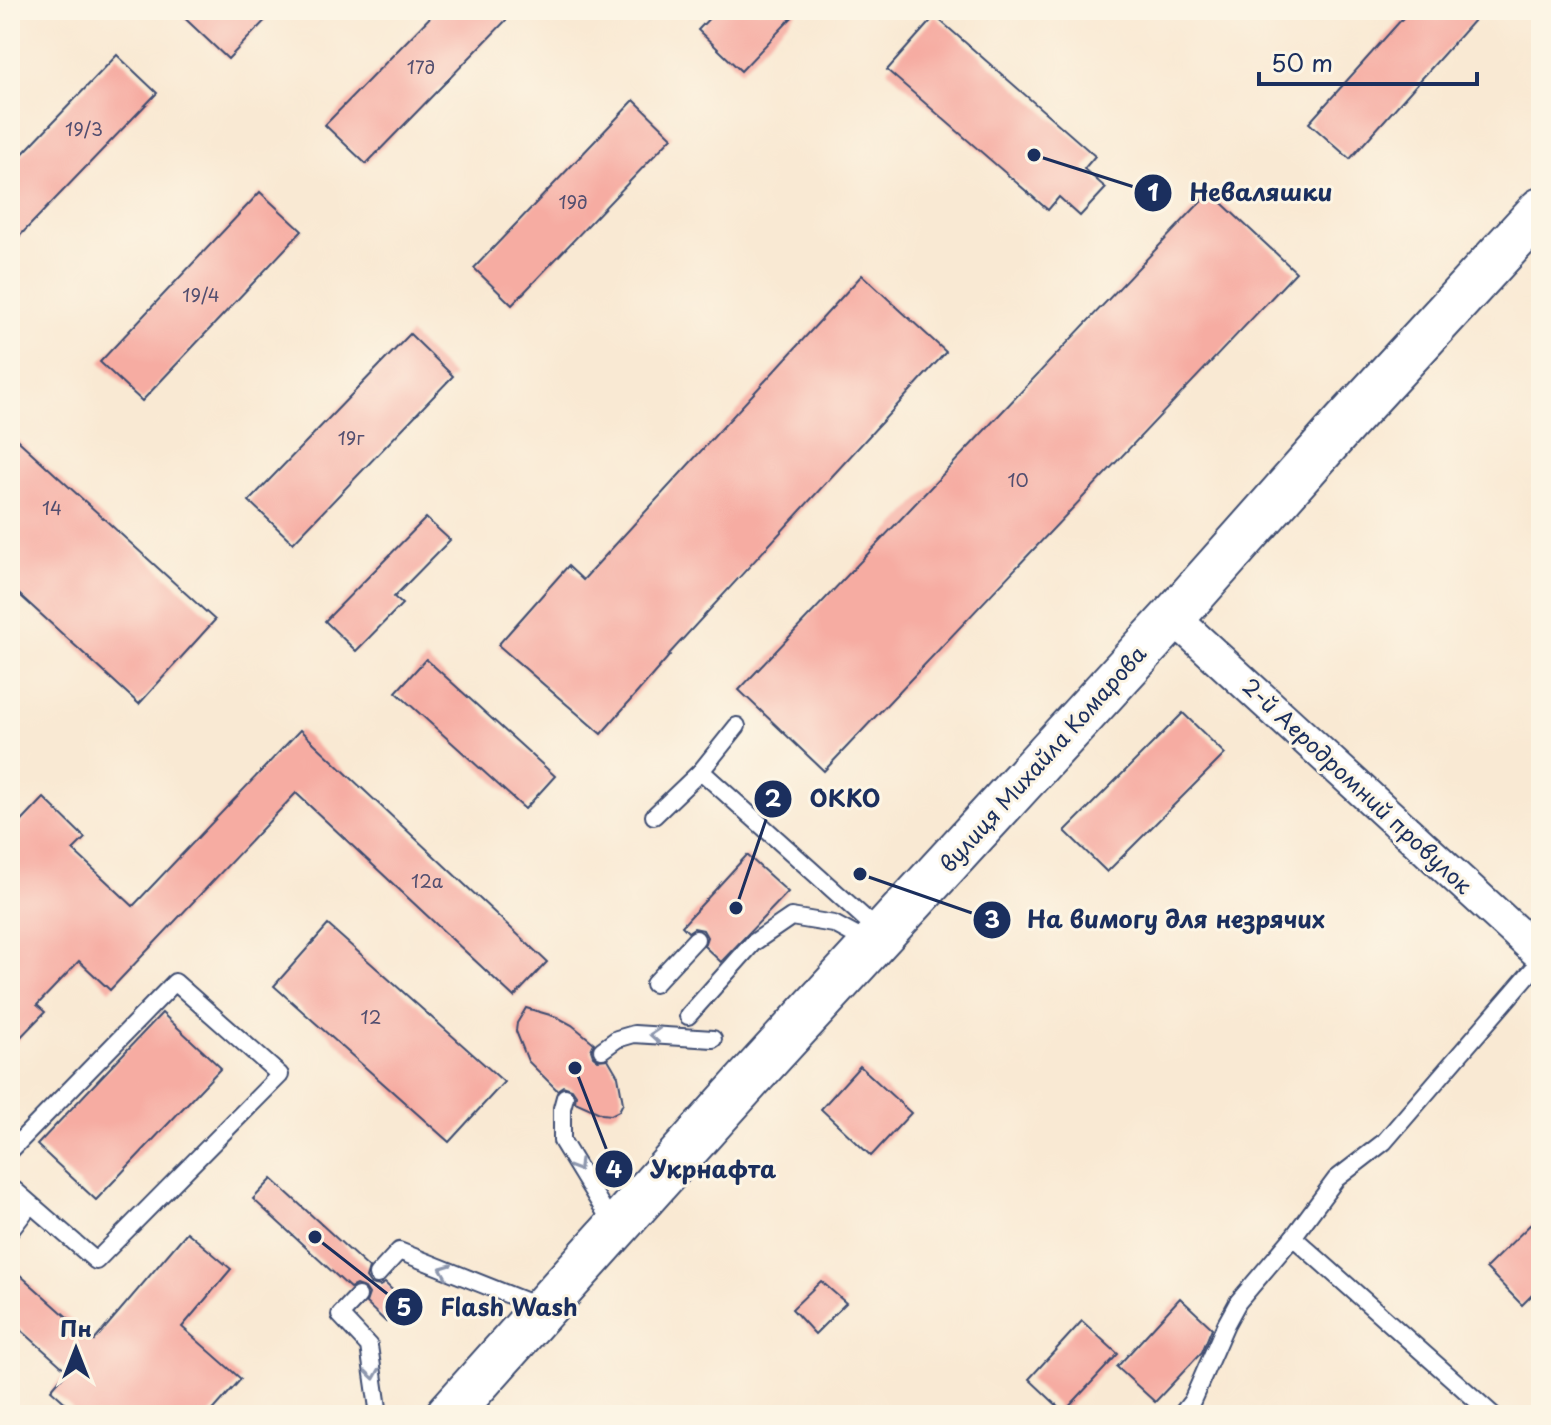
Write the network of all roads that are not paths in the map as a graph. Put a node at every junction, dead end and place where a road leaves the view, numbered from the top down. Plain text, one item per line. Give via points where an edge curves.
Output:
1 (1541, 210) edge
2 (1173, 617) junction
3 (737, 726) dead end
4 (701, 771) junction
5 (654, 816) dead end
6 (696, 939) dead end
7 (877, 939) junction
8 (1541, 958) edge
9 (654, 984) dead end
10 (688, 1016) dead end
11 (713, 1039) dead end
12 (602, 1050) dead end
13 (565, 1097) dead end
14 (10, 1151) edge
15 (10, 1186) edge
16 (30, 1205) junction
17 (616, 1229) junction
18 (10, 1231) edge
19 (1293, 1237) junction
20 (377, 1275) dead end
21 (358, 1296) dead end
22 (544, 1309) junction
23 (379, 1415) edge
24 (448, 1415) edge
25 (1181, 1415) edge
26 (1493, 1415) edge

1 - 2 main road, вулиця Михайла Комарова
2 - 7 main road, вулиця Михайла Комарова
2 - 8 street, 2-й Аеродромний провулок
3 - 4 lane
4 - 5 lane
4 - 7 lane
6 - 9 lane
7 - 10 lane via 791,917 764,928
7 - 17 main road, вулиця Михайла Комарова
8 - 19 lane via 1384,1142 1336,1179
11 -> 12 lane via 634,1034
13 -> 17 lane via 562,1141
14 - 16 lane via 175,982 280,1075 96,1261
15 - 16 lane
16 - 18 lane
17 - 22 main road, вулиця Михайла Комарова
19 - 25 lane via 1238,1302
19 - 26 lane
22 -> 20 lane via 399,1251
21 -> 23 lane via 340,1315 369,1346
22 - 24 main road, вулиця Михайла Комарова

